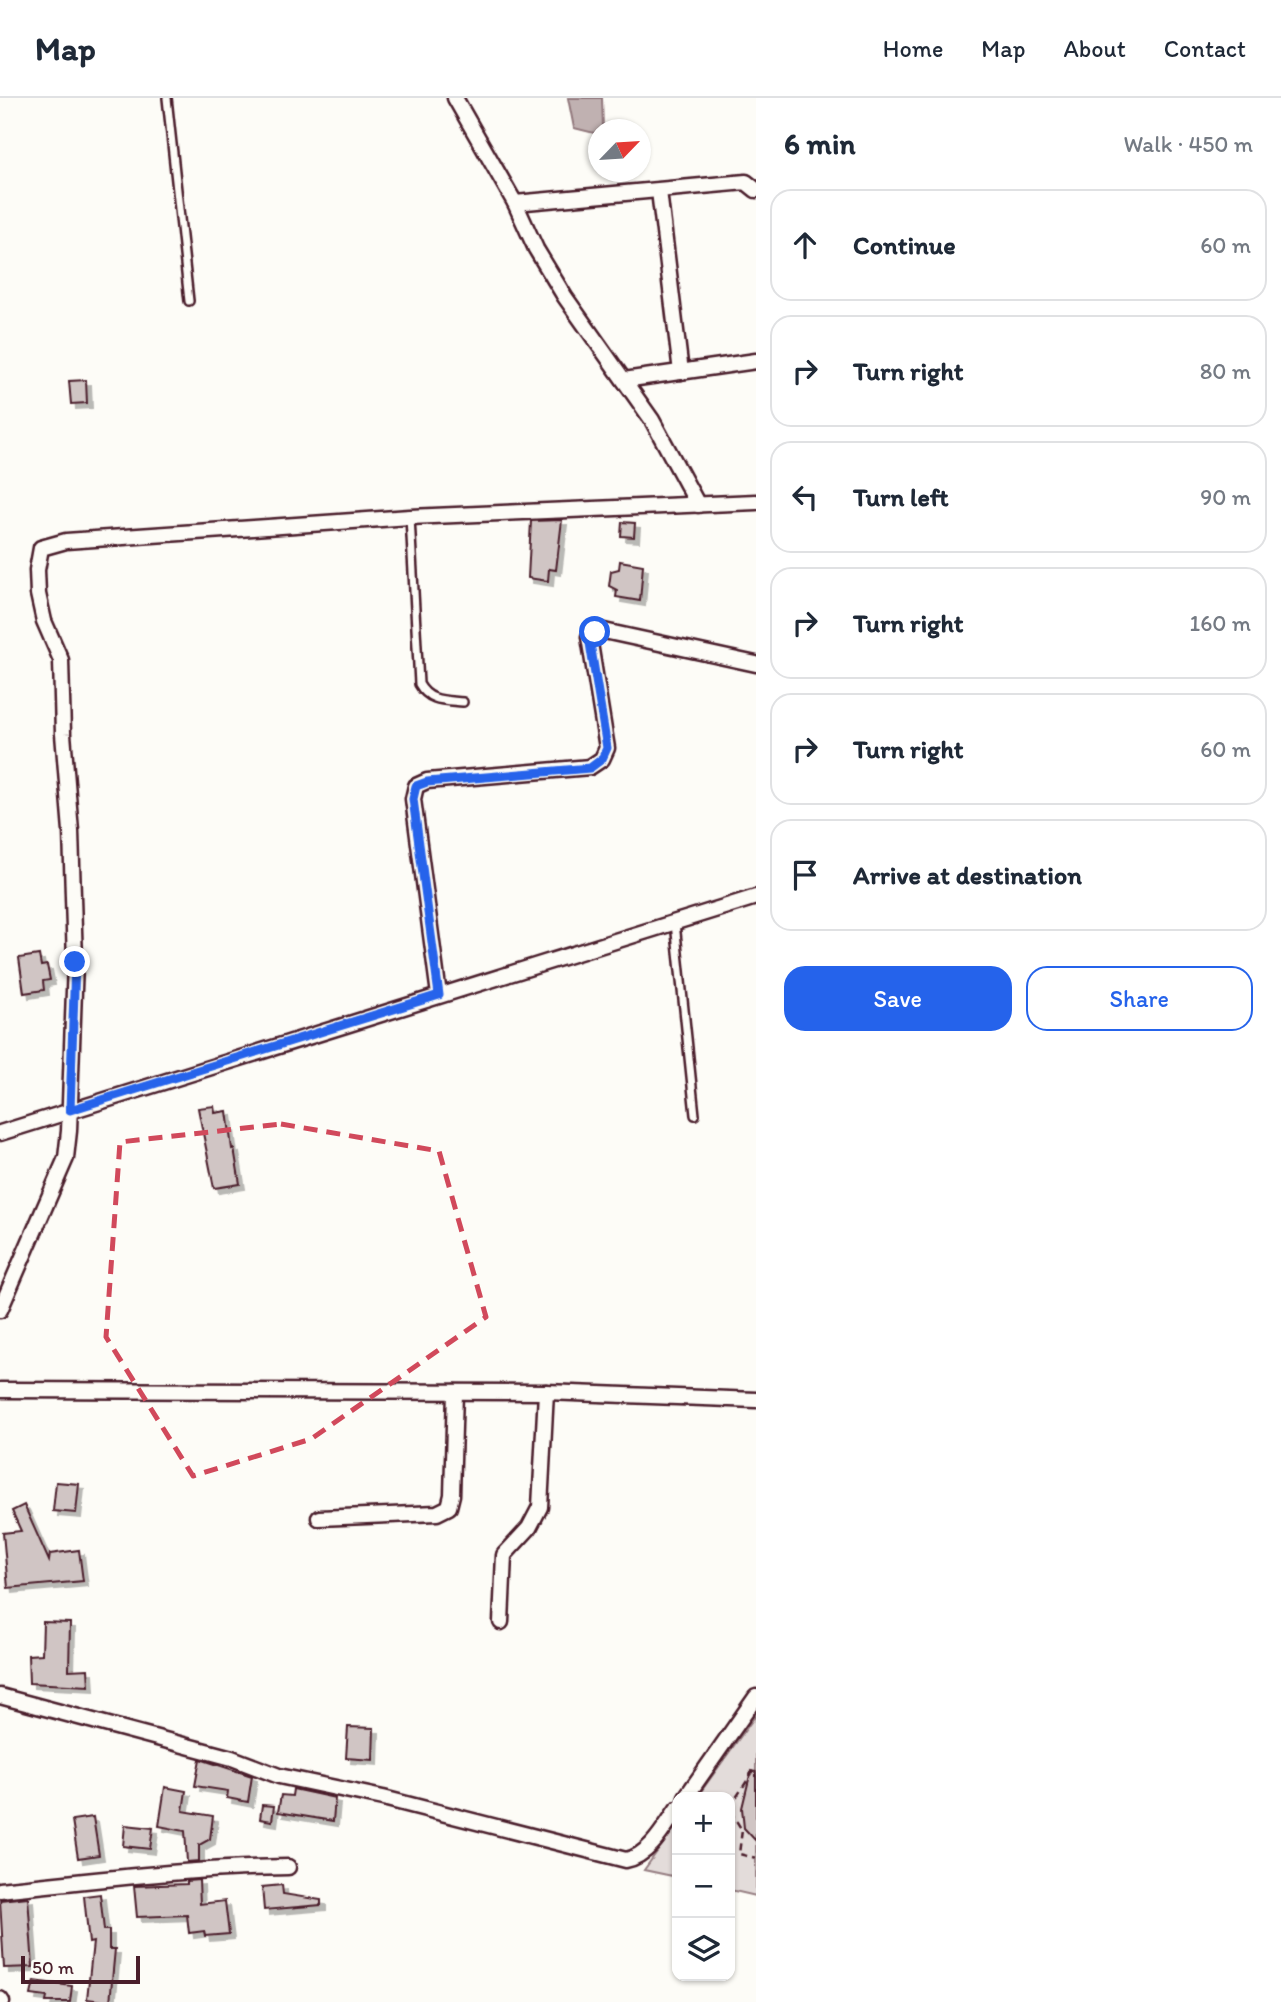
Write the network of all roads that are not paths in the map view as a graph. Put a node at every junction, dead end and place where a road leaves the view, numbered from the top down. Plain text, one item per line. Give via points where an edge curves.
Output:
1 (167, 98) edge
2 (455, 98) edge
3 (756, 190) edge
4 (659, 191) junction
5 (515, 203) junction
6 (189, 301) dead end
7 (756, 361) edge
8 (681, 372) junction
9 (624, 380) junction
10 (756, 502) edge
11 (698, 505) junction
12 (410, 517) junction
13 (756, 664) edge
14 (463, 702) dead end
15 (756, 897) edge
16 (675, 922) junction
17 (439, 995) junction
18 (70, 1110) junction
19 (695, 1115) dead end
20 (0, 1133) edge
21 (0, 1310) edge
22 (0, 1390) edge
23 (454, 1392) junction
24 (546, 1392) junction
25 (756, 1399) edge
26 (319, 1518) dead end
27 (502, 1622) dead end
28 (0, 1696) edge
29 (756, 1698) edge
30 (690, 1792) edge
31 (672, 1816) edge
32 (288, 1867) dead end
33 (0, 1890) edge

1 - 6 lane
2 - 5 street
3 - 4 street via 746,182
4 - 5 street
4 - 8 street
5 - 9 street via 557,285
7 - 8 street
8 - 9 street
9 - 11 street
10 - 11 street
11 - 12 street
12 - 14 lane via 419,684 435,700
12 - 18 street via 66,541 41,548 38,594 61,660 71,831 75,962
13 - 17 street via 595,632 589,637 607,748 602,759 590,768 416,786 413,799
15 - 16 street
16 - 17 street
16 - 19 lane
17 - 18 street
18 - 20 street
18 - 21 street via 66,1158
22 - 23 street
23 - 24 street
23 - 26 street via 449,1507 438,1513
24 - 25 street
24 - 27 street via 540,1507 529,1528 504,1555
28 - 31 street via 232,1758 279,1776 626,1860 656,1840
29 - 30 street
32 - 33 street via 217,1868

